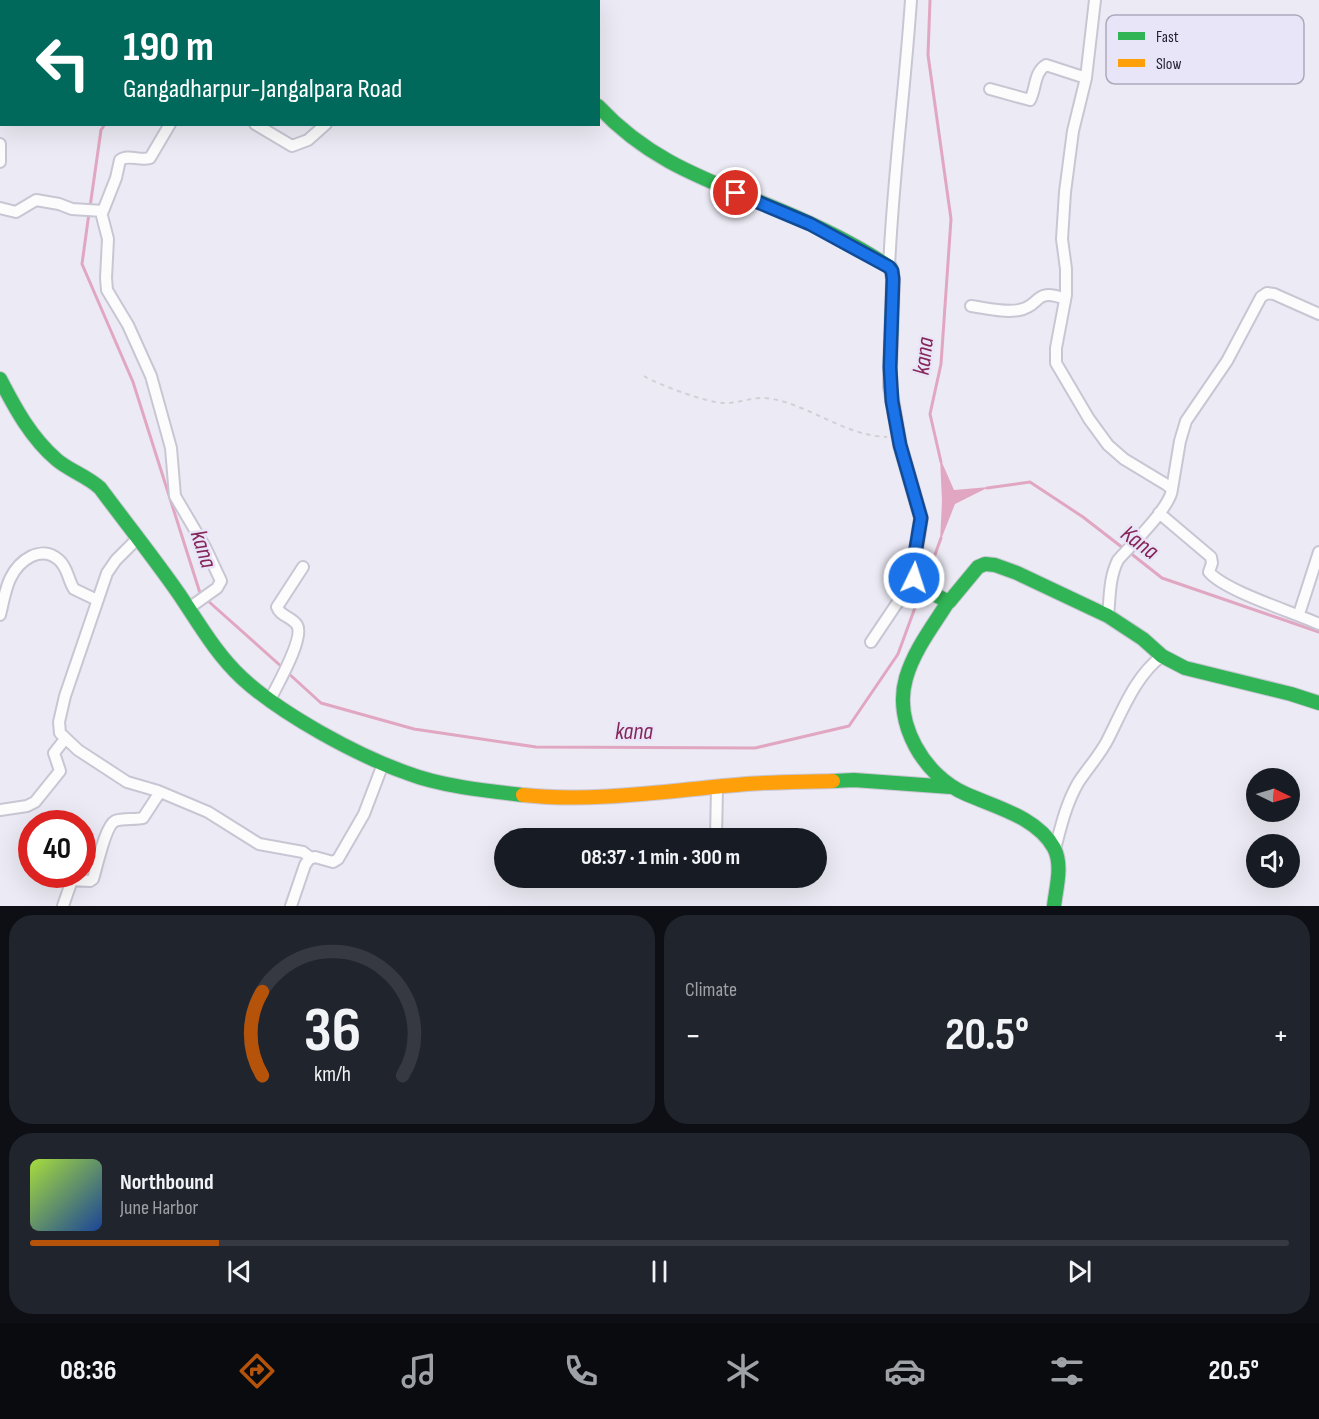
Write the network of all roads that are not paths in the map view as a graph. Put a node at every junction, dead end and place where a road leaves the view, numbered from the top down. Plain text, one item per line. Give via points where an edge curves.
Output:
1 (911, 0) edge
2 (1095, 0) edge
3 (1086, 78) junction
4 (990, 89) dead end
5 (600, 108) edge
6 (169, 126) edge
7 (258, 126) edge
8 (324, 126) edge
9 (0, 144) edge
10 (0, 162) edge
11 (0, 208) edge
12 (100, 212) junction
13 (889, 267) junction
14 (1065, 299) junction
15 (971, 306) dead end
16 (1319, 314) edge
17 (0, 379) edge
18 (1172, 489) junction
19 (1159, 513) junction
20 (138, 538) junction
21 (1319, 552) edge
22 (303, 567) dead end
23 (917, 583) junction
24 (97, 600) junction
25 (944, 600) junction
26 (191, 606) junction
27 (1299, 614) junction
28 (0, 615) edge
29 (1108, 616) junction
30 (1319, 624) edge
31 (871, 642) dead end
32 (1162, 656) junction
33 (272, 696) junction
34 (1319, 703) edge
35 (65, 740) junction
36 (383, 764) junction
37 (951, 786) junction
38 (717, 787) junction
39 (160, 792) junction
40 (0, 810) edge
41 (716, 828) edge
42 (1055, 849) junction
43 (310, 858) junction
44 (63, 906) edge
45 (291, 906) edge
46 (1054, 906) edge

1 - 13 street
2 - 3 street
3 - 4 street via 1046,66 1038,73 1030,100
3 - 14 street via 1073,131 1065,192
5 - 13 street via 623,132 685,171 810,224
6 - 12 street via 150,158 122,159 105,208
7 - 8 street via 292,147
9 - 10 street
11 - 12 street via 16,212 36,200
12 - 26 street via 108,239 106,288 151,376 171,448 175,496 220,579 221,585
13 - 23 street via 893,279 890,387 921,518 914,560
14 - 15 street via 1043,295 1025,309 1014,311
14 - 18 street via 1056,348 1058,367 1108,445
16 - 18 street via 1274,294 1261,297 1227,361 1186,421
17 - 20 street via 39,442 58,461 96,483
18 - 19 street
19 - 27 street via 1212,558 1210,574 1235,589
19 - 29 street via 1118,560 1112,574
20 - 24 street via 109,569
20 - 26 street
21 - 27 street
22 - 33 street via 277,607 298,627 294,652
23 - 25 street
23 - 31 street
24 - 28 street via 75,589 57,559 38,553 13,574
24 - 35 street via 64,700 58,727
25 - 29 street via 978,567 990,564
25 - 37 street via 909,670 903,703 918,749
26 - 33 street via 211,642 232,667
27 - 30 street
29 - 32 street
32 - 34 street via 1185,668
32 - 42 street via 1138,683 1106,744 1077,785
33 - 36 street via 314,728
35 - 39 street via 123,780
35 - 40 street via 54,753 59,772 35,802
36 - 38 street via 426,779 517,795 639,795
36 - 43 street via 364,814 338,859 333,862
37 - 38 street via 854,780
37 - 42 street via 1027,822
38 - 41 street
39 - 43 street via 208,812 254,841 303,852
39 - 44 street via 143,818 112,823 93,879 72,880
42 - 46 street via 1058,863
43 - 45 street

